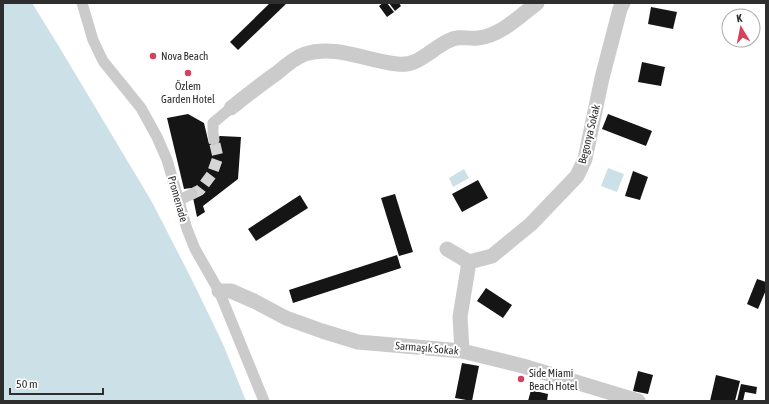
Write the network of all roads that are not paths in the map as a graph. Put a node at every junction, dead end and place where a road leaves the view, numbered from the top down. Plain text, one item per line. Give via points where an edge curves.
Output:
1 (82, 3) edge
2 (537, 3) edge
3 (619, 5) edge
4 (231, 108) joint
5 (214, 140) tunnel mouth
6 (192, 194) tunnel mouth
7 (178, 200) junction
8 (447, 249) dead end
9 (469, 262) junction
10 (219, 291) junction
11 (462, 351) junction
12 (264, 401) edge
13 (638, 401) edge

1 - 7 street, Promenade via 93,40 103,60 141,108 157,137 167,160
2 - 4 street via 492,34 448,40 414,63 398,65 343,52 305,54
3 - 9 street, Begonya Sokak via 585,159 577,176 531,224 492,256
4 - 5 street via 213,123
6 - 7 street
7 - 10 street, Promenade via 195,249
8 - 9 street
9 - 11 street via 460,316
10 - 11 street, Sarmaşık Sokak via 231,291 286,318 358,342
10 - 12 street, Promenade
11 - 13 street, Sarmaşık Sokak via 523,366

